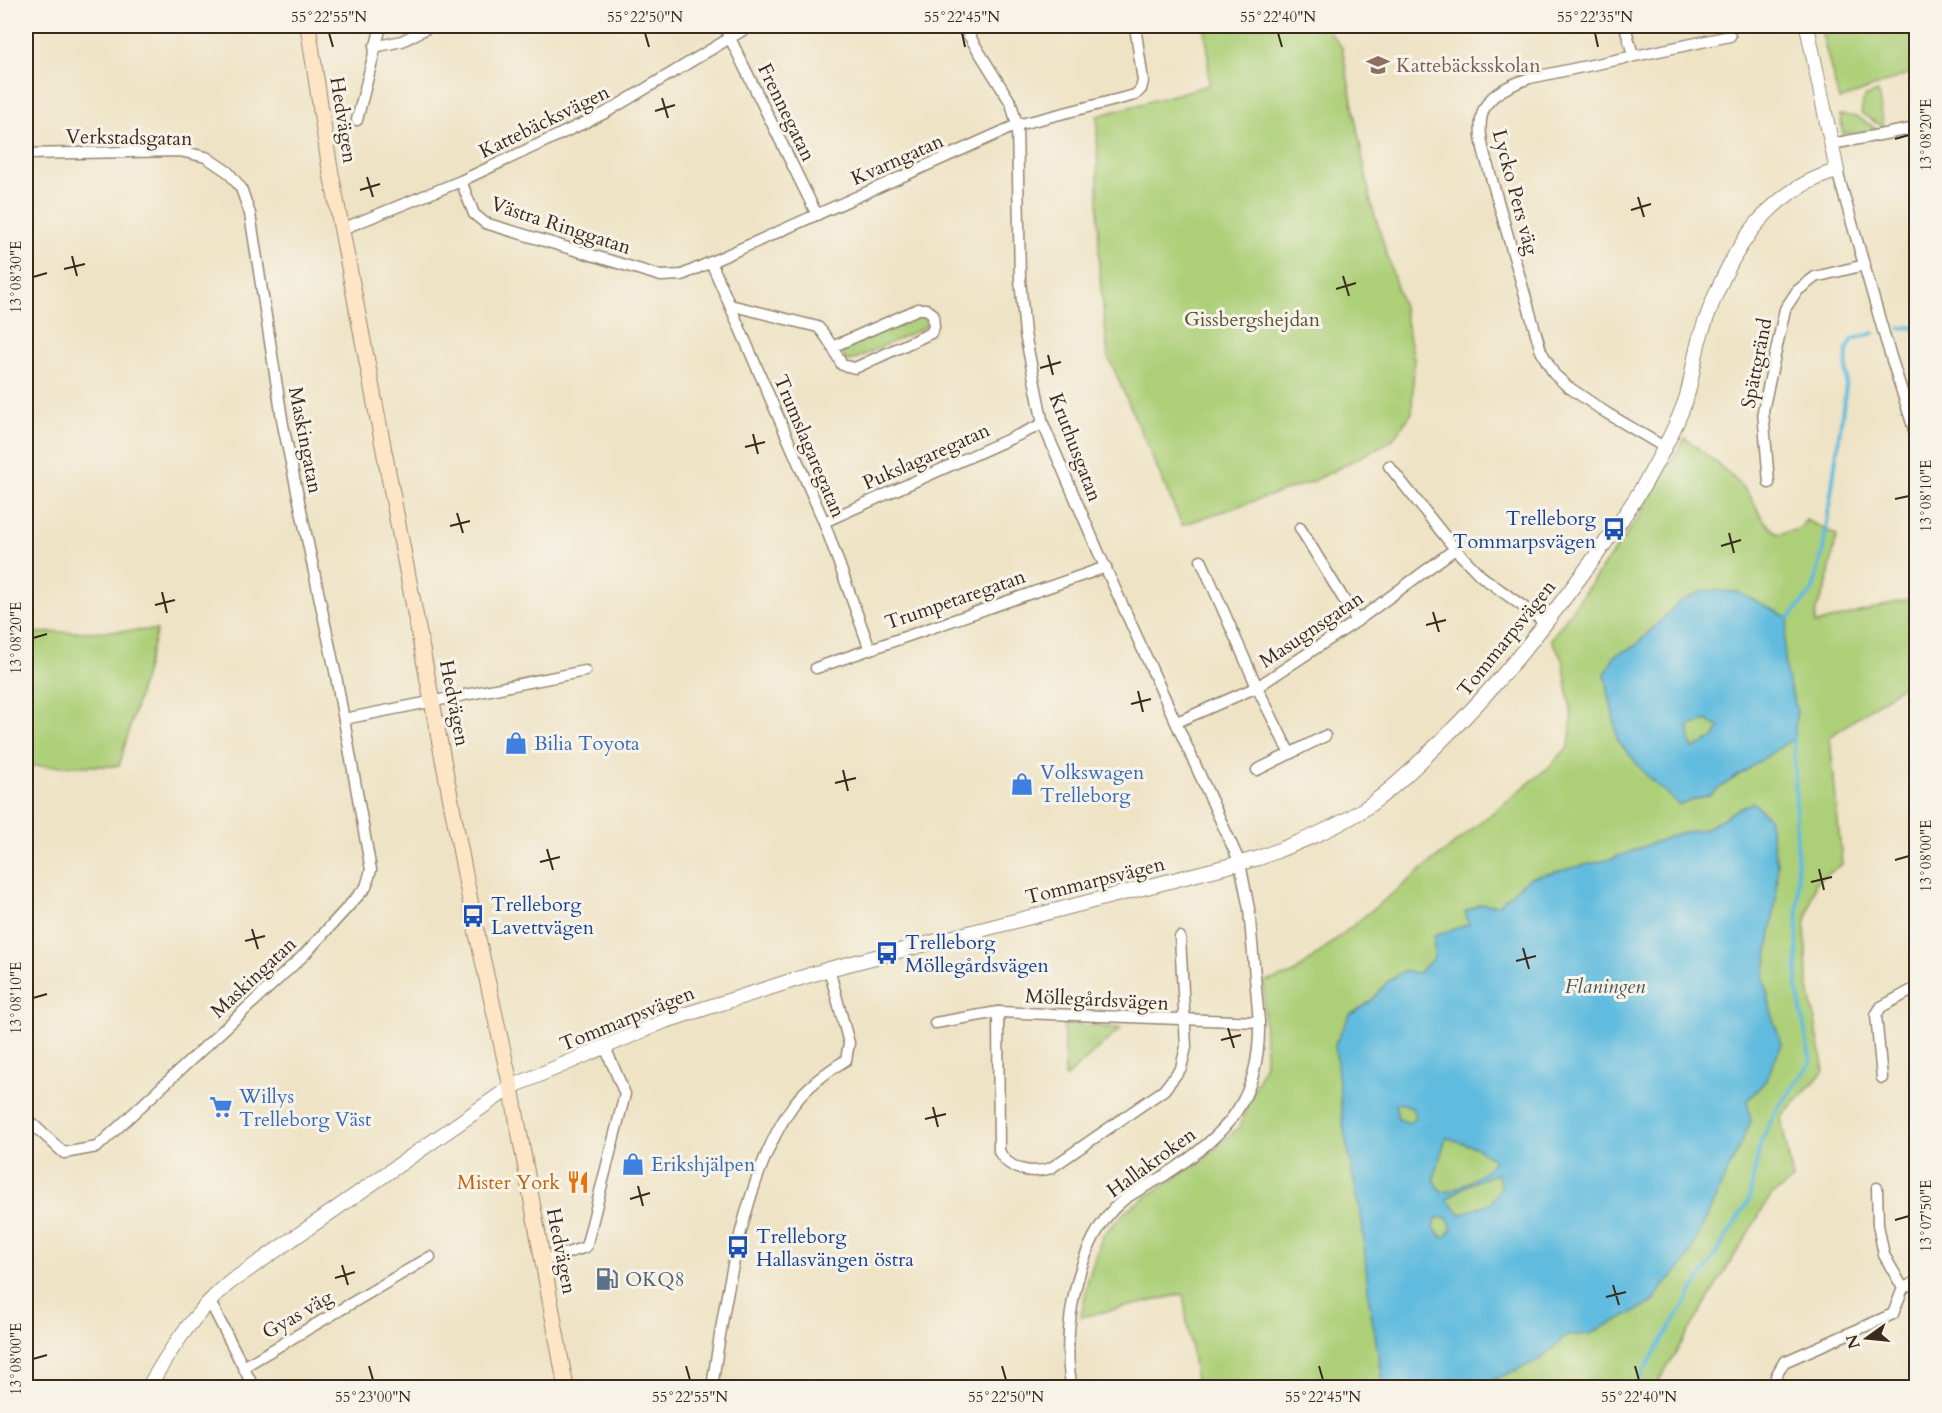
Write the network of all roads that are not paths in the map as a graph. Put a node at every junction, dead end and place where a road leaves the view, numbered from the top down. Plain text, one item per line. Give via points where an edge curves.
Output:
1 (308, 26) edge
2 (381, 26) edge
3 (431, 26) edge
4 (724, 26) edge
5 (750, 26) edge
6 (963, 26) edge
7 (1135, 26) edge
8 (1625, 26) edge
9 (1807, 26) edge
10 (1730, 36) dead end
11 (731, 37) junction
12 (374, 47) junction
13 (1633, 55) junction
14 (357, 120) dead end
15 (1017, 125) junction
16 (1917, 128) edge
17 (1832, 144) junction
18 (26, 154) edge
19 (1837, 171) junction
20 (228, 172) joint
21 (461, 181) junction
22 (817, 215) junction
23 (342, 229) junction
24 (711, 262) junction
25 (1865, 265) junction
26 (672, 276) joint
27 (730, 305) junction
28 (832, 347) junction
29 (1043, 424) junction
30 (1917, 436) edge
31 (1664, 447) junction
32 (1389, 466) dead end
33 (1769, 483) dead end
34 (824, 522) junction
35 (1300, 528) dead end
36 (1455, 549) junction
37 (1201, 560) dead end
38 (1106, 567) junction
39 (1357, 621) junction
40 (1547, 624) junction
41 (869, 647) junction
42 (816, 668) dead end
43 (585, 671) dead end
44 (1257, 687) junction
45 (433, 700) junction
46 (344, 719) junction
47 (1177, 722) junction
48 (1325, 736) dead end
49 (1290, 754) junction
50 (1257, 770) dead end
51 (1240, 863) junction
52 (1180, 937) dead end
53 (829, 969) junction
54 (1917, 988) edge
55 (998, 1012) junction
56 (1186, 1021) junction
57 (1259, 1022) junction
58 (935, 1023) dead end
59 (605, 1047) junction
60 (1882, 1078) dead end
61 (512, 1087) junction
62 (26, 1118) edge
63 (1877, 1188) dead end
64 (430, 1257) dead end
65 (542, 1261) junction
66 (1917, 1282) edge
67 (1903, 1288) junction
68 (209, 1300) junction
69 (245, 1365) junction
70 (148, 1388) edge
71 (254, 1388) edge
72 (566, 1388) edge
73 (712, 1388) edge
74 (1072, 1388) edge
75 (1776, 1388) edge

1 - 23 main road, Hedvägen
2 - 12 street
3 - 12 street via 402,41
4 - 11 street, Frennegatan
5 - 11 street, Kattebäcksvägen
6 - 15 street, Kruthusgatan via 1011,103
7 - 15 street, Kvarngatan via 1143,81 1134,95
8 - 13 street
9 - 17 street
10 - 13 street, Lycko Pers väg
11 - 21 street, Kattebäcksvägen via 605,114
11 - 22 street, Frennegatan
12 - 14 street
13 - 31 street, Lycko Pers väg via 1504,87 1485,102 1479,123 1541,351 1554,374 1605,412
15 - 22 street, Kvarngatan
15 - 29 street, Kruthusgatan via 1020,279 1025,334
16 - 17 street
17 - 19 street
18 - 20 street, Verkstadsgatan via 180,151 206,156
19 - 25 street
19 - 31 street, Tommarpsvägen via 1815,177 1781,197 1751,228 1722,280 1701,332 1686,398
20 - 46 street, Maskingatan via 241,188 250,214 283,425
21 - 23 street, Kattebäcksvägen
21 - 26 street, Västra Ringgatan via 474,214 485,223
22 - 24 street, Kvarngatan
23 - 45 main road, Hedvägen
24 - 26 street, Kvarngatan
24 - 27 street, Trumslagaregatan
25 - 30 street
25 - 33 street, Spättgränd via 1815,277 1797,291 1785,309 1762,411
27 - 28 street via 818,327
27 - 34 street, Trumslagaregatan
28 - 28 street via 842,365 855,368 931,333 933,314 918,309
29 - 34 street, Pukslagaregatan
29 - 38 street, Kruthusgatan
31 - 40 street, Tommarpsvägen via 1645,483
32 - 36 street
34 - 41 street, Trumslagaregatan
35 - 39 street
36 - 39 street, Masugnsgatan
36 - 40 street via 1481,576
37 - 44 street
38 - 41 street, Trumpetaregatan
38 - 47 street, Kruthusgatan
39 - 44 street, Masugnsgatan
40 - 51 street, Tommarpsvägen via 1468,716 1409,773 1362,810 1299,842
41 - 42 street, Trumpetaregatan
43 - 45 street
44 - 47 street, Masugnsgatan
44 - 49 street
45 - 46 street
45 - 61 main road, Hedvägen via 473,916
46 - 62 street, Maskingatan via 371,870 366,887 305,954 97,1147 64,1153
47 - 51 street, Kruthusgatan
48 - 49 street
49 - 50 street
51 - 53 street, Tommarpsvägen
51 - 57 street, Hallakroken via 1249,909
52 - 56 street
53 - 59 street, Tommarpsvägen via 664,1021
53 - 73 street via 849,1043 846,1060 820,1076 795,1104 764,1159 739,1242
54 - 60 street via 1881,1007 1876,1014
55 - 56 street, Möllegårdsvägen
55 - 56 street via 999,1151 1004,1162 1039,1172 1051,1168 1164,1090 1181,1068
55 - 58 street, Möllegårdsvägen
56 - 57 street, Möllegårdsvägen
57 - 74 street, Hallakroken via 1251,1086 1241,1107 1221,1133 1190,1159 1122,1202 1100,1225 1085,1252 1071,1317
59 - 61 street, Tommarpsvägen
59 - 65 street via 625,1094 586,1247
61 - 65 main road, Hedvägen
61 - 68 street, Tommarpsvägen
63 - 67 street via 1884,1255
64 - 69 street, Gyas väg
65 - 72 main road, Hedvägen
66 - 67 street
67 - 75 street via 1893,1314 1784,1362 1776,1376
68 - 69 street
68 - 70 street, Tommarpsvägen via 182,1332
69 - 71 street

